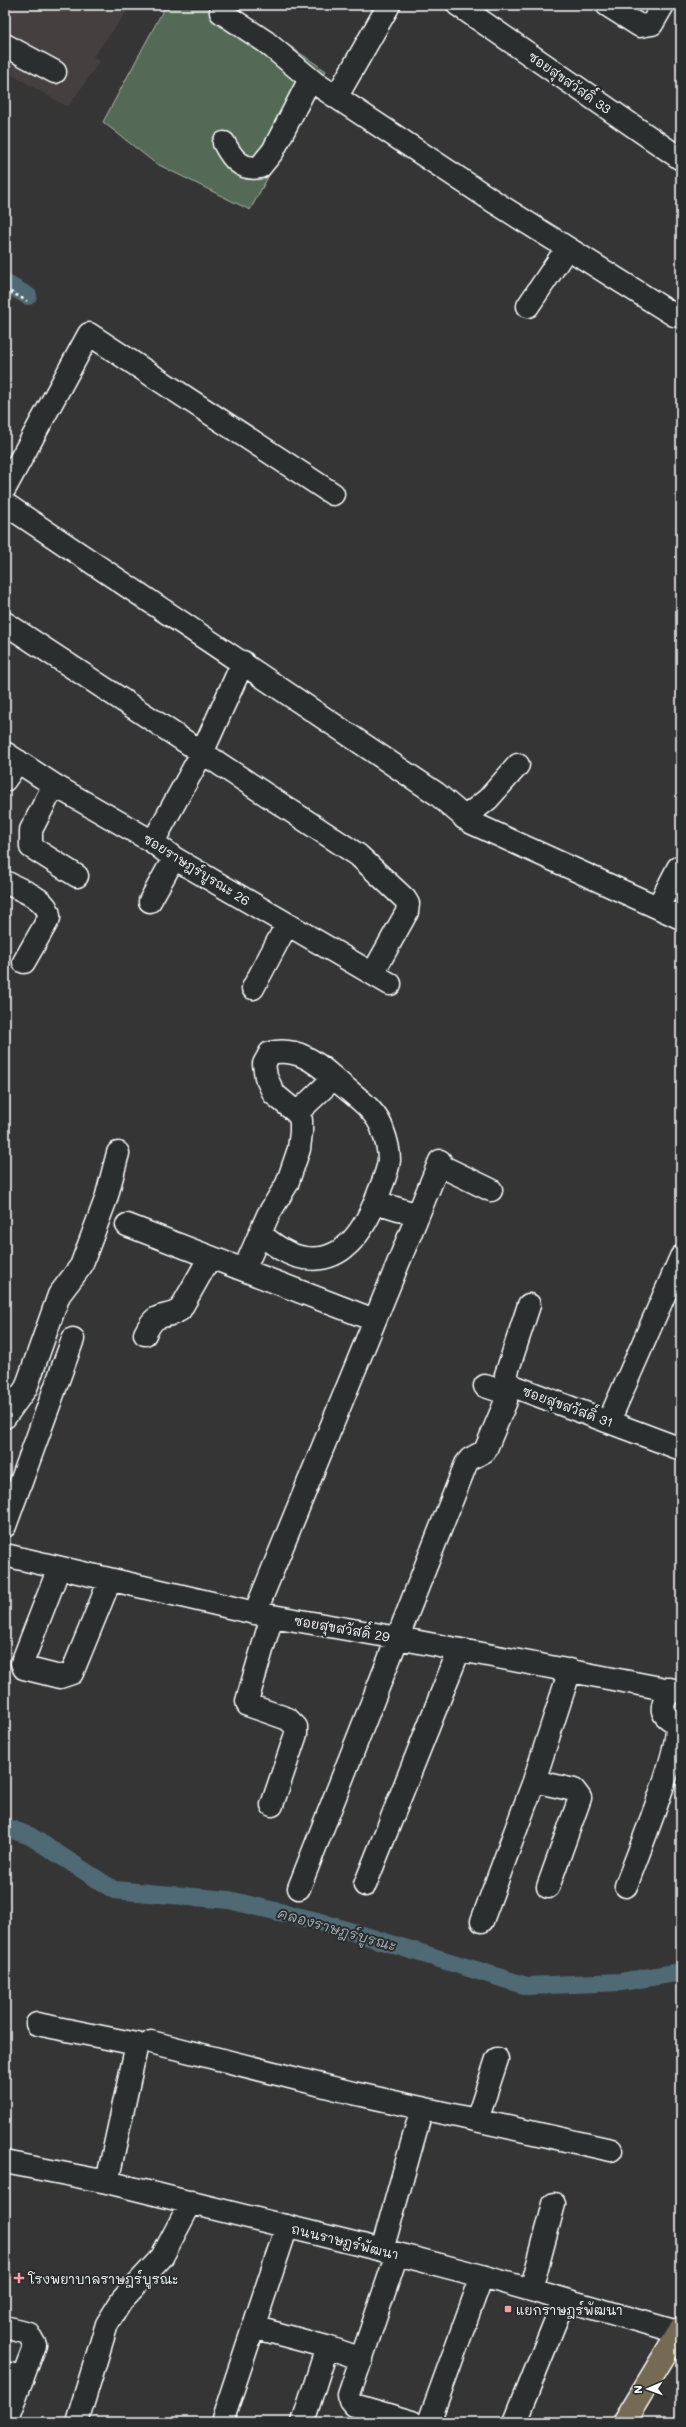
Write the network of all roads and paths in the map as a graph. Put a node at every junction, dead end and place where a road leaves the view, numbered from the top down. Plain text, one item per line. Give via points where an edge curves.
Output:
1 (389, 5) edge
2 (458, 5) edge
3 (607, 5) edge
4 (663, 5) edge
5 (222, 12) dead end
6 (5, 45) edge
7 (55, 72) dead end
8 (310, 79) junction
9 (337, 96) junction
10 (224, 143) dead end
11 (681, 159) edge
12 (567, 248) junction
13 (5, 289) edge
14 (27, 301) dead end
15 (528, 306) dead end
16 (681, 316) edge
17 (5, 488) edge
18 (333, 494) dead end
19 (5, 504) edge
20 (5, 623) edge
21 (243, 662) junction
22 (202, 752) junction
23 (12, 757) edge
24 (518, 765) dead end
25 (5, 780) edge
26 (54, 785) junction
27 (464, 818) junction
28 (153, 842) junction
29 (174, 858) junction
30 (678, 868) dead end
31 (77, 876) dead end
32 (5, 882) edge
33 (150, 901) dead end
34 (658, 907) junction
35 (681, 918) edge
36 (287, 924) junction
37 (24, 962) dead end
38 (253, 988) dead end
39 (334, 1078) junction
40 (297, 1113) junction
41 (118, 1153) dead end
42 (490, 1190) dead end
43 (376, 1202) junction
44 (418, 1215) junction
45 (127, 1225) dead end
46 (260, 1234) junction
47 (210, 1257) junction
48 (681, 1257) edge
49 (244, 1270) junction
50 (529, 1305) dead end
51 (374, 1320) junction
52 (145, 1334) dead end
53 (73, 1339) dead end
54 (484, 1386) dead end
55 (5, 1417) edge
56 (609, 1421) junction
57 (681, 1450) edge
58 (5, 1526) edge
59 (5, 1555) edge
60 (59, 1568) junction
61 (110, 1580) junction
62 (264, 1615) junction
63 (398, 1638) junction
64 (459, 1650) junction
65 (570, 1670) junction
66 (676, 1690) edge
67 (534, 1781) junction
68 (272, 1805) dead end
69 (365, 1885) dead end
70 (626, 1886) dead end
71 (548, 1887) dead end
72 (299, 1888) dead end
73 (482, 1921) dead end
74 (37, 2024) dead end
75 (151, 2042) dead end
76 (497, 2059) dead end
77 (422, 2108) junction
78 (477, 2120) junction
79 (611, 2150) dead end
80 (5, 2162) edge
81 (107, 2182) junction
82 (190, 2202) junction
83 (554, 2204) dead end
84 (287, 2226) junction
85 (390, 2252) junction
86 (482, 2276) junction
87 (531, 2290) junction
88 (564, 2300) junction
89 (5, 2327) edge
90 (253, 2327) junction
91 (680, 2331) edge
92 (327, 2347) junction
93 (362, 2359) junction
94 (14, 2375) edge
95 (361, 2415) edge
96 (5, 2416) edge
97 (404, 2421) edge
98 (77, 2422) edge
99 (222, 2422) edge
100 (303, 2422) edge
101 (428, 2422) edge
102 (515, 2422) edge
103 (624, 2422) edge

1 - 9 street
2 - 11 street, ซอยสุขสวัสดิ์ 33
3 - 4 street via 640,26 652,24
5 - 8 street via 266,42
6 - 7 street
8 - 9 street
8 - 10 street via 273,151 260,167 249,169 240,164 231,157
9 - 12 street
12 - 15 street
12 - 16 street via 674,315
13 - 14 path
17 - 18 street via 89,334
19 - 21 street
20 - 22 street
21 - 22 street
21 - 27 street via 437,794
22 - 28 street
22 - 36 street, ซอยราษฎร์บูรณะ 26 via 358,856 408,904 381,978
23 - 25 street
23 - 26 street, ซอยราษฎร์บูรณะ 26
24 - 27 street via 488,799
26 - 28 street, ซอยราษฎร์บูรณะ 26
26 - 31 street via 31,830 31,847
27 - 34 street
28 - 29 street, ซอยราษฎร์บูรณะ 26
29 - 33 street
29 - 36 street, ซอยราษฎร์บูรณะ 26
30 - 34 street
32 - 37 street via 43,903 49,911 49,918
34 - 35 street
36 - 38 street
39 - 40 street
39 - 40 street via 321,1066 301,1054 280,1051 270,1053 264,1064 266,1077 274,1094
39 - 43 street via 374,1114 383,1130 389,1159
40 - 46 street via 301,1120 299,1149 287,1184
41 - 55 street via 106,1199 87,1252 81,1266 59,1295 26,1388
42 - 44 street via 440,1163
43 - 44 street
43 - 46 street via 354,1241 337,1254 323,1258 305,1258 284,1251
44 - 51 street
45 - 47 street
46 - 49 street
47 - 49 street
47 - 52 street via 180,1310 173,1314 158,1316 150,1323
48 - 56 street
49 - 51 street
50 - 56 street, ซอยสุขสวัสดิ์ 31 via 506,1375 507,1381 513,1386
51 - 62 street
53 - 58 street
54 - 63 street via 503,1392 506,1401 485,1451 466,1464
56 - 57 street, ซอยสุขสวัสดิ์ 31
59 - 60 street, ซอยสุขสวัสดิ์ 29
60 - 61 street, ซอยสุขสวัสดิ์ 29
60 - 61 street via 22,1663 24,1668 60,1677 72,1673
61 - 62 street, ซอยสุขสวัสดิ์ 29
62 - 63 street, ซอยสุขสวัสดิ์ 29
62 - 68 street via 246,1701 248,1705 288,1719 296,1727 296,1734
63 - 64 street, ซอยสุขสวัสดิ์ 29
63 - 72 street
64 - 65 street, ซอยสุขสวัสดิ์ 29
64 - 69 street
65 - 66 street, ซอยสุขสวัสดิ์ 29
65 - 67 street
66 - 70 street via 663,1713 666,1718 676,1722 671,1758
67 - 71 street via 574,1790 580,1798
67 - 73 street
74 - 81 street via 137,2044
75 - 77 street
76 - 78 street
77 - 78 street
77 - 85 street
78 - 79 street
80 - 81 street, ถนนราษฎร์พัฒนา
81 - 82 street, ถนนราษฎร์พัฒนา
82 - 84 street, ถนนราษฎร์พัฒนา
82 - 98 street via 162,2257 122,2300 107,2324
83 - 87 street
84 - 85 street, ถนนราษฎร์พัฒนา
84 - 90 street
85 - 86 street, ถนนราษฎร์พัฒนา
85 - 93 street
86 - 87 street, ถนนราษฎร์พัฒนา
86 - 101 street
87 - 88 street, ถนนราษฎร์พัฒนา
88 - 91 street, ถนนราษฎร์พัฒนา
88 - 102 street
89 - 94 street via 28,2334 33,2338 35,2345
90 - 92 street
90 - 99 street
91 - 103 main road
92 - 93 street
92 - 100 street
93 - 95 street via 349,2395
94 - 96 street via 9,2413
95 - 97 street

